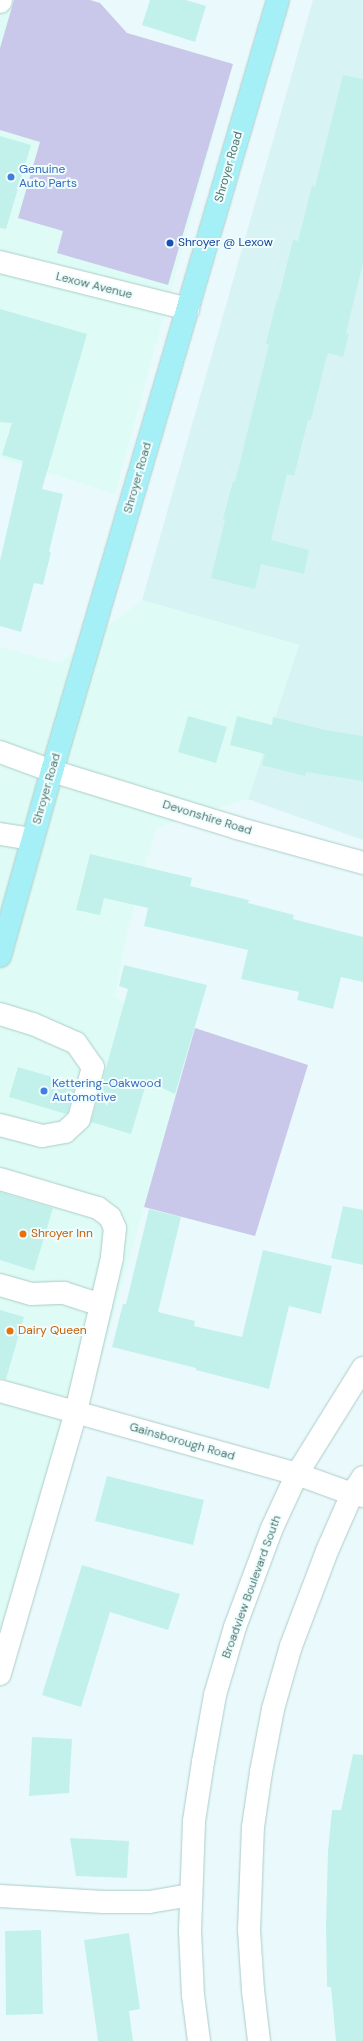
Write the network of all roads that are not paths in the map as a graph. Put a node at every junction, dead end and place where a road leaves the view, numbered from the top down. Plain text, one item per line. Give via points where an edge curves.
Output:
1 (278, 0) edge
2 (0, 262) edge
3 (188, 309) junction
4 (0, 752) edge
5 (52, 771) junction
6 (0, 834) edge
7 (33, 839) junction
8 (363, 863) edge
9 (0, 956) edge
10 (0, 1014) edge
11 (0, 1125) edge
12 (0, 1179) edge
13 (0, 1285) edge
14 (101, 1305) junction
15 (363, 1368) edge
16 (0, 1391) edge
17 (76, 1412) junction
18 (297, 1474) junction
19 (359, 1489) edge
20 (0, 1674) edge
21 (191, 1894) junction
22 (0, 1896) edge
23 (199, 2041) edge
24 (259, 2041) edge

1 - 3 main road, Shroyer Road
2 - 3 street, Lexow Avenue
3 - 5 main road, Shroyer Road
4 - 5 street, Devonshire Road
5 - 7 main road, Shroyer Road
5 - 8 street, Devonshire Road via 237,828
6 - 7 street
7 - 9 main road, Shroyer Road
10 - 11 street via 33,1024 76,1043 93,1067 80,1119 65,1132 42,1136
12 - 14 street via 98,1208 110,1217 115,1228 115,1243
13 - 14 street via 31,1294 64,1293
14 - 17 street
15 - 18 street, Broadview Boulevard South
16 - 17 street, Gainsborough Road
17 - 18 street, Gainsborough Road
17 - 20 street
18 - 19 street, Gainsborough Road
18 - 21 street, Broadview Boulevard South via 272,1528 235,1627 215,1695 194,1821
19 - 24 street via 327,1551 292,1646 273,1709 261,1772 253,1827 249,1930
21 - 22 street via 149,1902
21 - 23 street, Broadview Boulevard South via 192,1960

